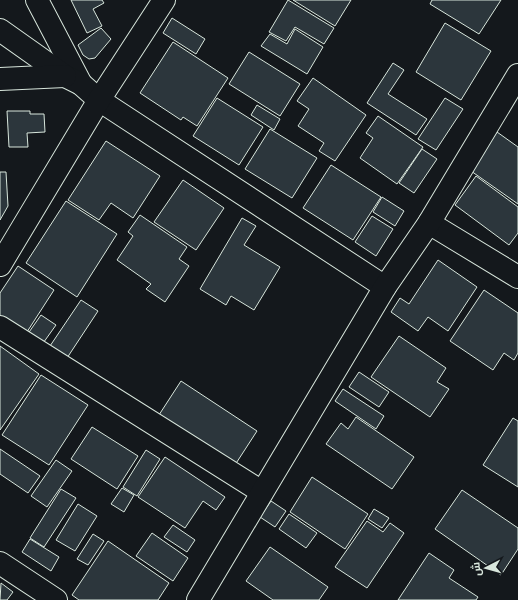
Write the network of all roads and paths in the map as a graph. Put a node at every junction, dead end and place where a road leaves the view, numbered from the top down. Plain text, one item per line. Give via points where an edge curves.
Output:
1 (37, 0) edge
2 (164, 0) edge
3 (0, 30) edge
4 (518, 75) edge
5 (0, 79) edge
6 (73, 80) junction
7 (99, 100) junction
8 (429, 223) junction
9 (7, 243) edge
10 (0, 265) edge
11 (518, 277) edge
12 (385, 287) junction
13 (0, 326) edge
14 (262, 492) junction
15 (0, 563) edge
16 (56, 600) edge
17 (198, 600) edge

1 - 6 street
2 - 7 street
3 - 6 street
4 - 8 street
5 - 6 street
6 - 7 street
7 - 9 street
7 - 12 street
8 - 11 street
8 - 12 street
9 - 10 street
12 - 14 street
13 - 14 street
14 - 17 street
15 - 16 street

